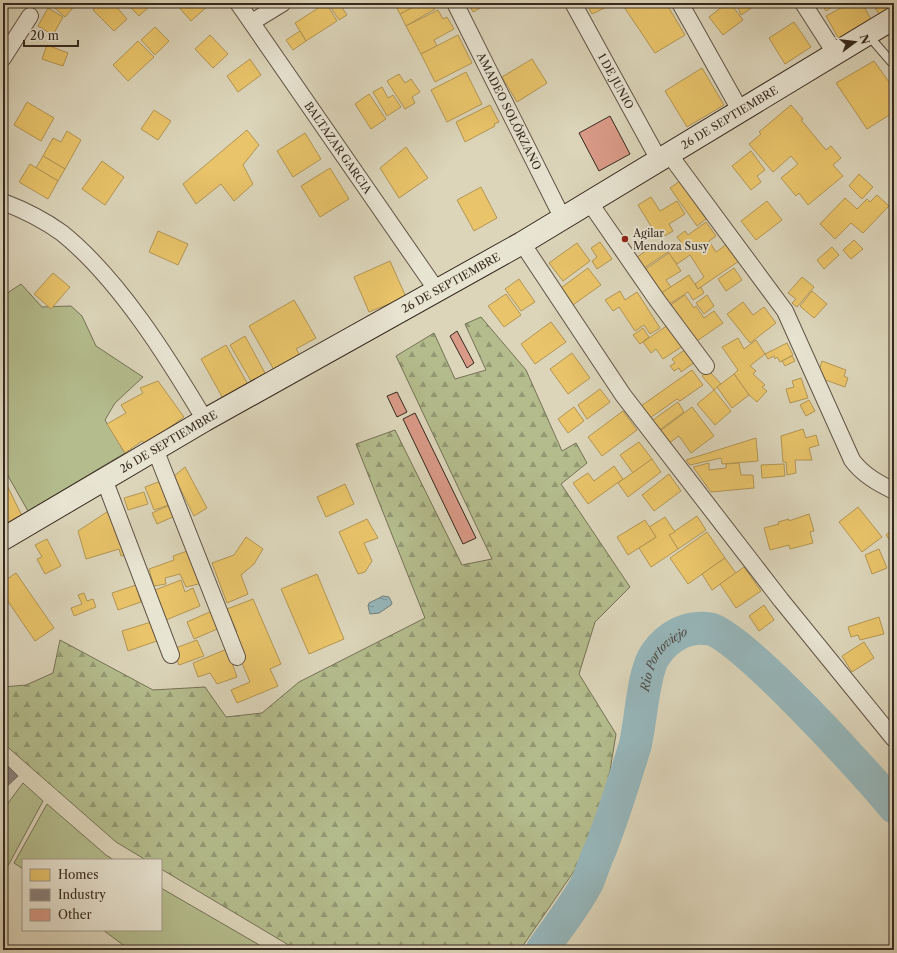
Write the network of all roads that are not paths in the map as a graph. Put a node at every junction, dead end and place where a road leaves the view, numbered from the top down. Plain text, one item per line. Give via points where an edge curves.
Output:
1 (238, 3) edge
2 (283, 3) edge
3 (455, 3) edge
4 (573, 3) edge
5 (680, 3) edge
6 (803, 3) edge
7 (30, 16) dead end
8 (894, 18) edge
9 (252, 22) junction
10 (867, 34) junction
11 (835, 53) junction
12 (3, 58) edge
13 (894, 65) edge
14 (740, 110) junction
15 (664, 157) junction
16 (3, 202) edge
17 (590, 203) junction
18 (563, 219) junction
19 (522, 244) junction
20 (438, 292) junction
21 (706, 366) dead end
22 (205, 420) junction
23 (155, 449) junction
24 (104, 479) junction
25 (894, 491) edge
26 (3, 539) edge
27 (171, 655) dead end
28 (238, 657) dead end
29 (894, 739) edge

1 - 9 street, BALTAZAR GARCIA
2 - 9 street
3 - 18 street, AMADEO SOLÓRZANO
4 - 15 street, 1 DE JUNIO
5 - 14 street
6 - 11 street
7 - 12 street
8 - 10 street, 26 DE SEPTIEMBRE
9 - 20 street, BALTAZAR GARCIA
10 - 11 street, 26 DE SEPTIEMBRE
10 - 13 lane
11 - 14 street, 26 DE SEPTIEMBRE
14 - 15 street, 26 DE SEPTIEMBRE
15 - 17 street, 26 DE SEPTIEMBRE
15 - 25 street, 1 DE JUNIO via 785,311 852,460 876,482
16 - 22 street via 40,219 62,233 103,273 156,342
17 - 18 street, 26 DE SEPTIEMBRE
17 - 21 street via 656,300
18 - 19 street, 26 DE SEPTIEMBRE
19 - 20 street, 26 DE SEPTIEMBRE
19 - 29 street via 623,395 781,600
20 - 22 street, 26 DE SEPTIEMBRE
22 - 23 street, 26 DE SEPTIEMBRE
23 - 24 street, 26 DE SEPTIEMBRE
23 - 28 street
24 - 26 street, 26 DE SEPTIEMBRE
24 - 27 street

